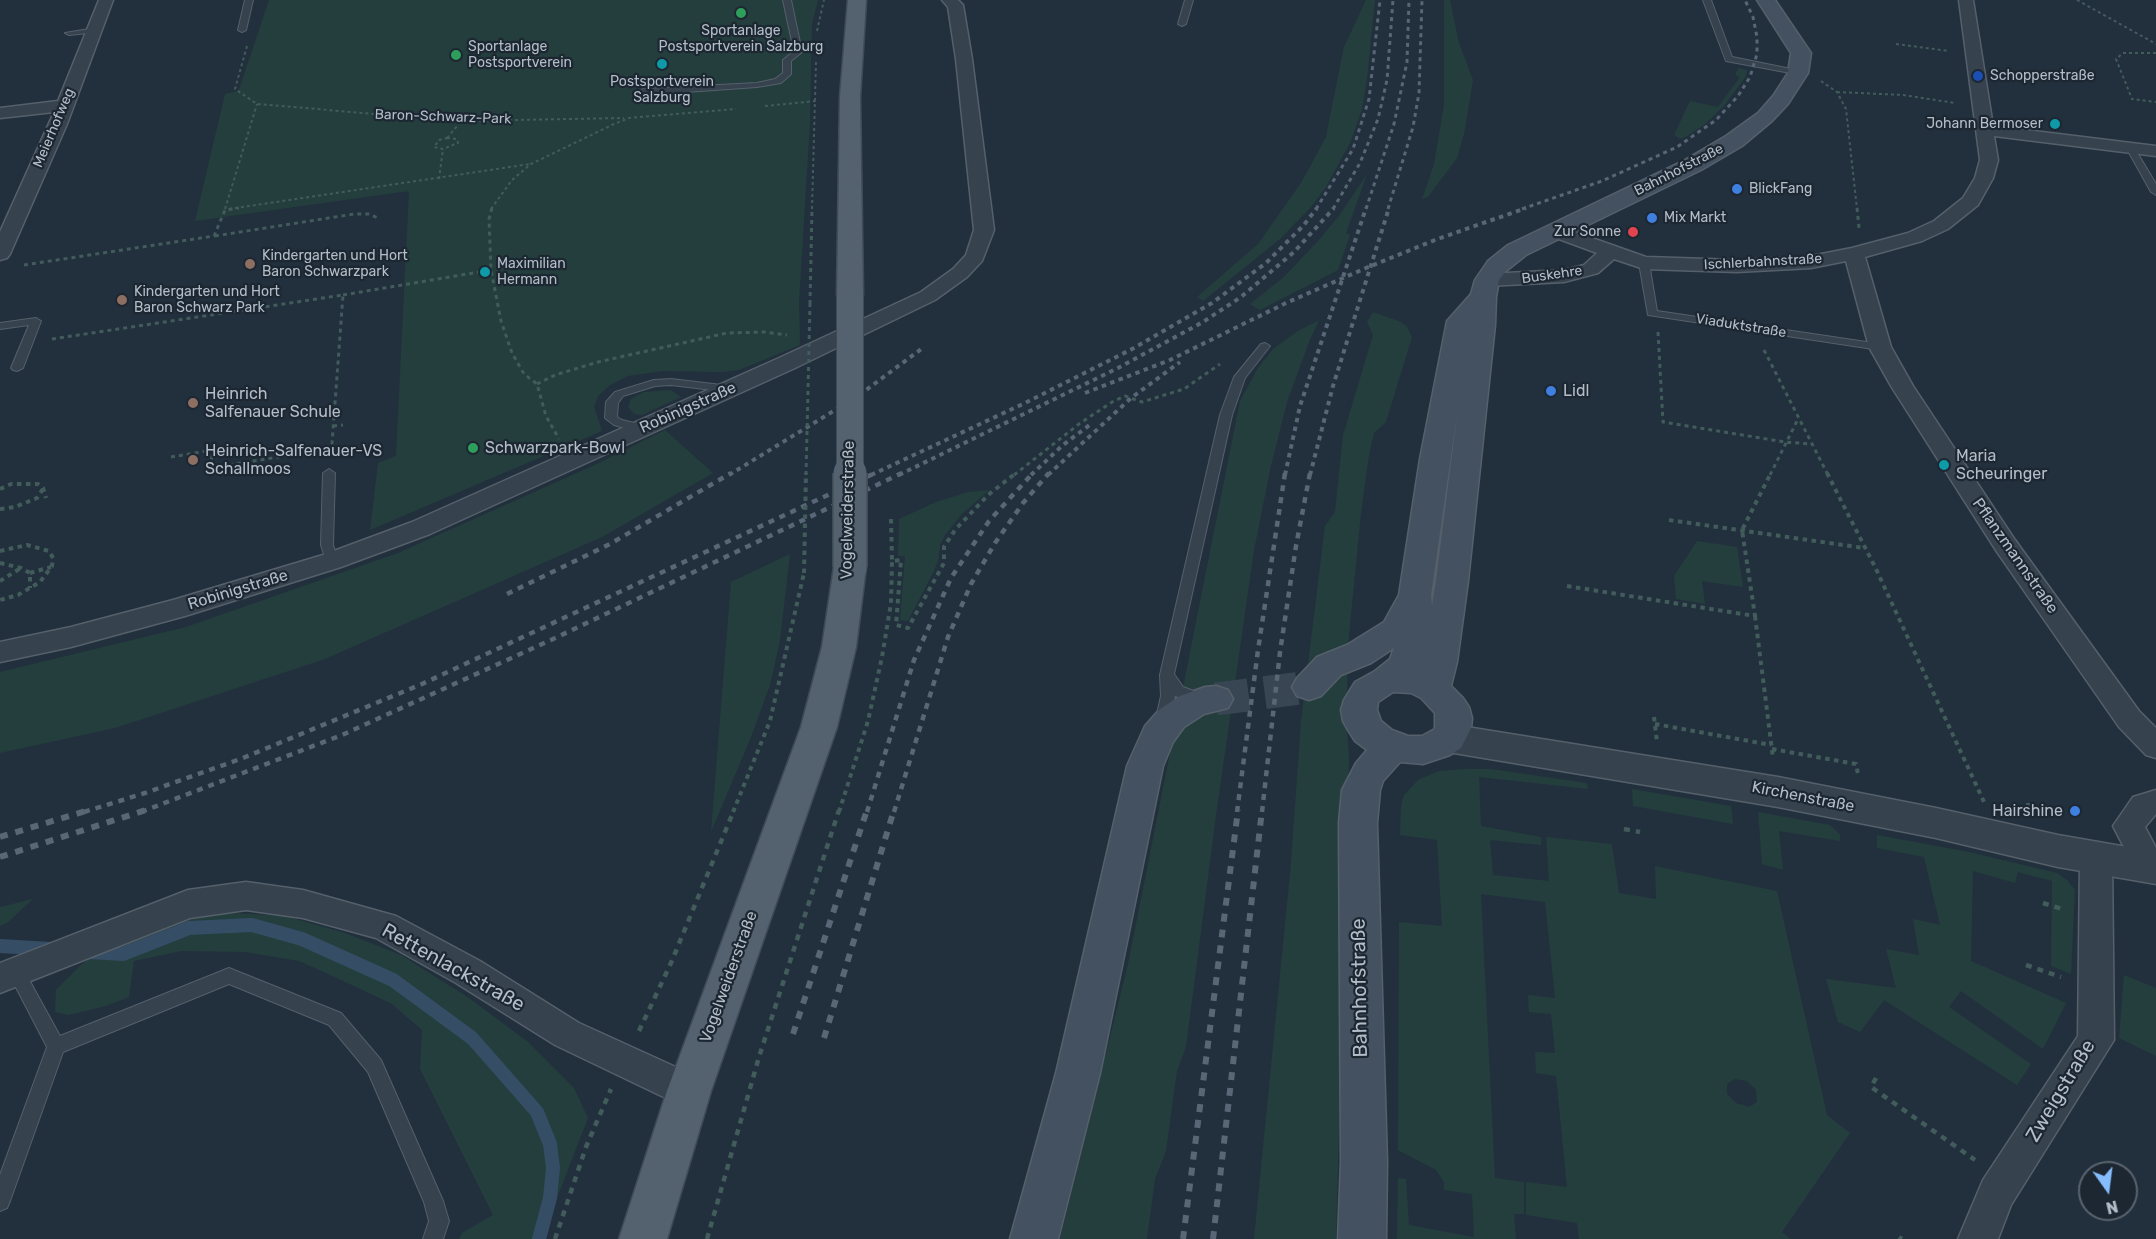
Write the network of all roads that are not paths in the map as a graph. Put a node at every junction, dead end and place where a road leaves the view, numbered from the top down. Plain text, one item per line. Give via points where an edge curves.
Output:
1 (106, 0) edge
2 (249, 0) edge
3 (787, 0) edge
4 (857, 0) edge
5 (949, 0) edge
6 (1189, 0) edge
7 (1707, 0) edge
8 (1766, 0) edge
9 (1966, 0) edge
10 (1182, 24) dead end
11 (95, 30) junction
12 (242, 30) road end
13 (69, 33) dead end
14 (1798, 73) junction
15 (643, 92) dead end
16 (63, 106) junction
17 (0, 113) edge
18 (1986, 130) junction
19 (2132, 149) junction
20 (2156, 151) edge
21 (2156, 192) edge
22 (9, 213) edge
23 (1555, 231) junction
24 (1610, 252) junction
25 (0, 254) edge
26 (1854, 254) junction
27 (1644, 262) junction
28 (1485, 288) junction
29 (0, 326) edge
30 (1265, 346) road end
31 (1880, 347) junction
32 (17, 368) dead end
33 (730, 389) junction
34 (642, 429) junction
35 (329, 473) road end
36 (332, 561) junction
37 (1415, 595) junction
38 (0, 652) edge
39 (1167, 675) junction
40 (1377, 685) junction
41 (1433, 689) junction
42 (1211, 700) joint
43 (1158, 736) junction
44 (1448, 738) junction
45 (1392, 747) junction
46 (2156, 747) edge
47 (2156, 802) edge
48 (2096, 859) junction
49 (2153, 867) edge
50 (19, 970) edge
51 (56, 1046) junction
52 (689, 1091) junction
53 (0, 1202) edge
54 (433, 1239) edge
55 (644, 1239) edge
56 (1034, 1239) edge
57 (1362, 1239) edge
58 (1978, 1239) edge

1 - 11 street, Meierhofweg
2 - 12 lane
3 - 15 lane via 798,52 787,60 787,74 778,81
4 - 52 main road, Vogelweiderstraße, bridge via 850,97 850,567 839,647 819,727
5 - 33 street, Robinigstraße via 955,5 964,59 982,200 984,230 975,257 928,296
6 - 10 lane
7 - 14 lane via 1729,59
8 - 14 main road via 1801,52
9 - 18 street, Ischlerbahnstraße
11 - 13 lane
11 - 16 street, Meierhofweg
14 - 23 main road, Bahnhofstraße via 1781,100 1734,141 1693,165
16 - 17 street
16 - 22 street, Meierhofweg via 58,124
18 - 19 street
18 - 26 street, Ischlerbahnstraße via 1989,160 1971,201 1941,225 1915,237
19 - 20 street
19 - 21 lane
22 - 25 street, Meierhofweg
23 - 24 street, Ischlerbahnstraße
23 - 28 main road, Bahnhofstraße via 1497,266
24 - 27 street, Ischlerbahnstraße
24 - 28 street, Buskehre via 1591,269
26 - 27 street, Ischlerbahnstraße via 1811,262 1737,266
26 - 31 street, Pflanzmannstraße
27 - 31 lane, Viaduktstraße via 1652,313
28 - 37 main road, Bahnhofstraße via 1460,321
28 - 41 main road via 1452,582
29 - 32 lane via 36,321
30 - 39 lane via 1240,377 1226,415
31 - 46 street, Pflanzmannstraße via 2006,546 2129,718
33 - 34 street, Robinigstraße
33 - 34 lane via 671,381 619,394 612,402 610,418
34 - 36 street, Robinigstraße via 421,528
35 - 36 lane via 327,545
36 - 38 street, Robinigstraße via 176,609
37 - 40 main road, Bahnhofstraße via 1417,627 1405,666
37 - 40 main road via 1395,630 1359,654 1329,666 1309,687
39 - 42 lane via 1178,691
39 - 43 lane via 1168,696
40 - 41 main road via 1402,679
40 - 45 main road via 1361,700 1361,721 1368,731
41 - 44 main road via 1451,707 1454,718
42 - 43 main road via 1192,705 1172,718
43 - 56 main road via 1145,766 1078,1073
44 - 45 main road via 1423,750
44 - 48 street, Kirchenstraße via 1778,792
45 - 57 main road, Bahnhofstraße via 1369,773 1361,790 1358,823
47 - 49 street via 2144,806 2129,826
48 - 49 street, Kirchenstraße
48 - 58 street, Zweigstraße via 2096,1040 1996,1193
50 - 51 lane
50 - 52 street, Rettenlackstraße via 188,904 246,896 303,904 384,926 468,972 567,1034
51 - 53 lane
51 - 54 lane via 230,976 335,1019 375,1066 433,1201 439,1221
52 - 55 main road, Vogelweiderstraße

